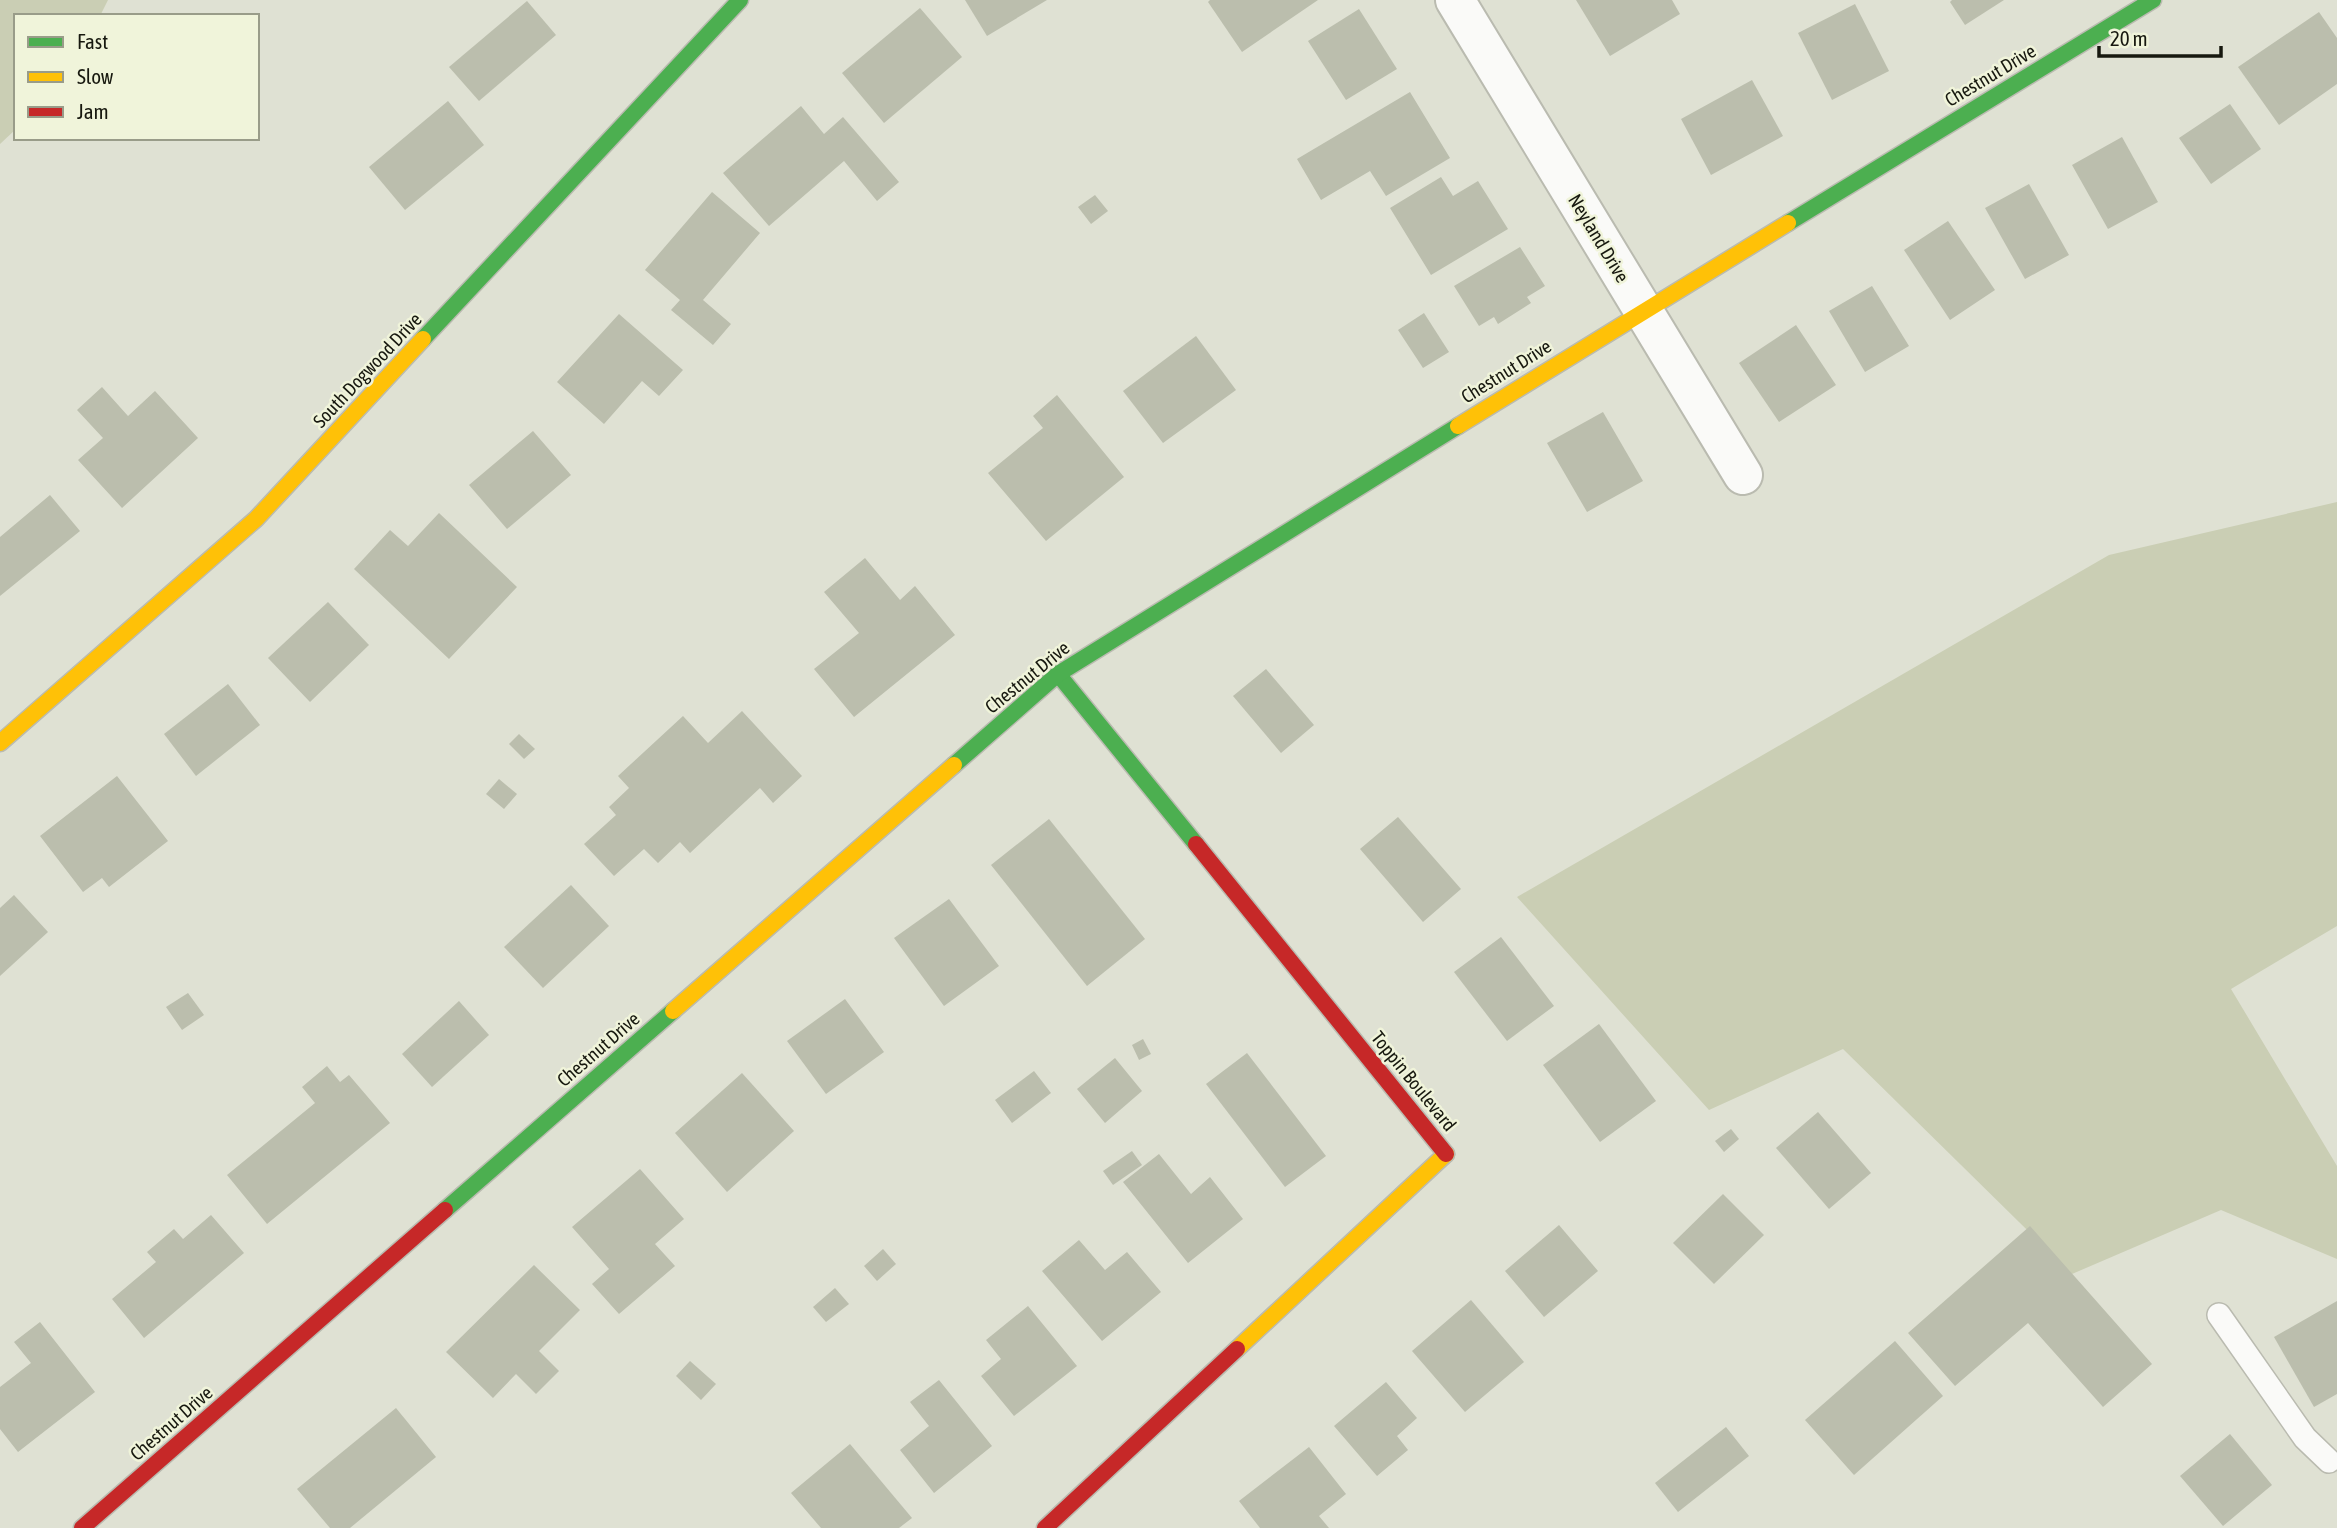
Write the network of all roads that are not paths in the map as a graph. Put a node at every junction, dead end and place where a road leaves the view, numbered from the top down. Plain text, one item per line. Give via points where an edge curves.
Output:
1 (740, 0) edge
2 (1455, 0) edge
3 (2153, 0) edge
4 (1643, 311) junction
5 (1743, 475) dead end
6 (1058, 674) junction
7 (0, 743) edge
8 (2219, 1315) dead end
9 (2334, 1463) edge
10 (82, 1528) edge
11 (1045, 1528) edge

1 - 7 street, South Dogwood Drive via 256,519
2 - 4 street, Neyland Drive
3 - 4 street, Chestnut Drive
4 - 5 street, Neyland Drive
4 - 6 street, Chestnut Drive
6 - 10 street, Chestnut Drive
6 - 11 street, Toppin Boulevard via 1446,1154
8 - 9 lane via 2305,1438

